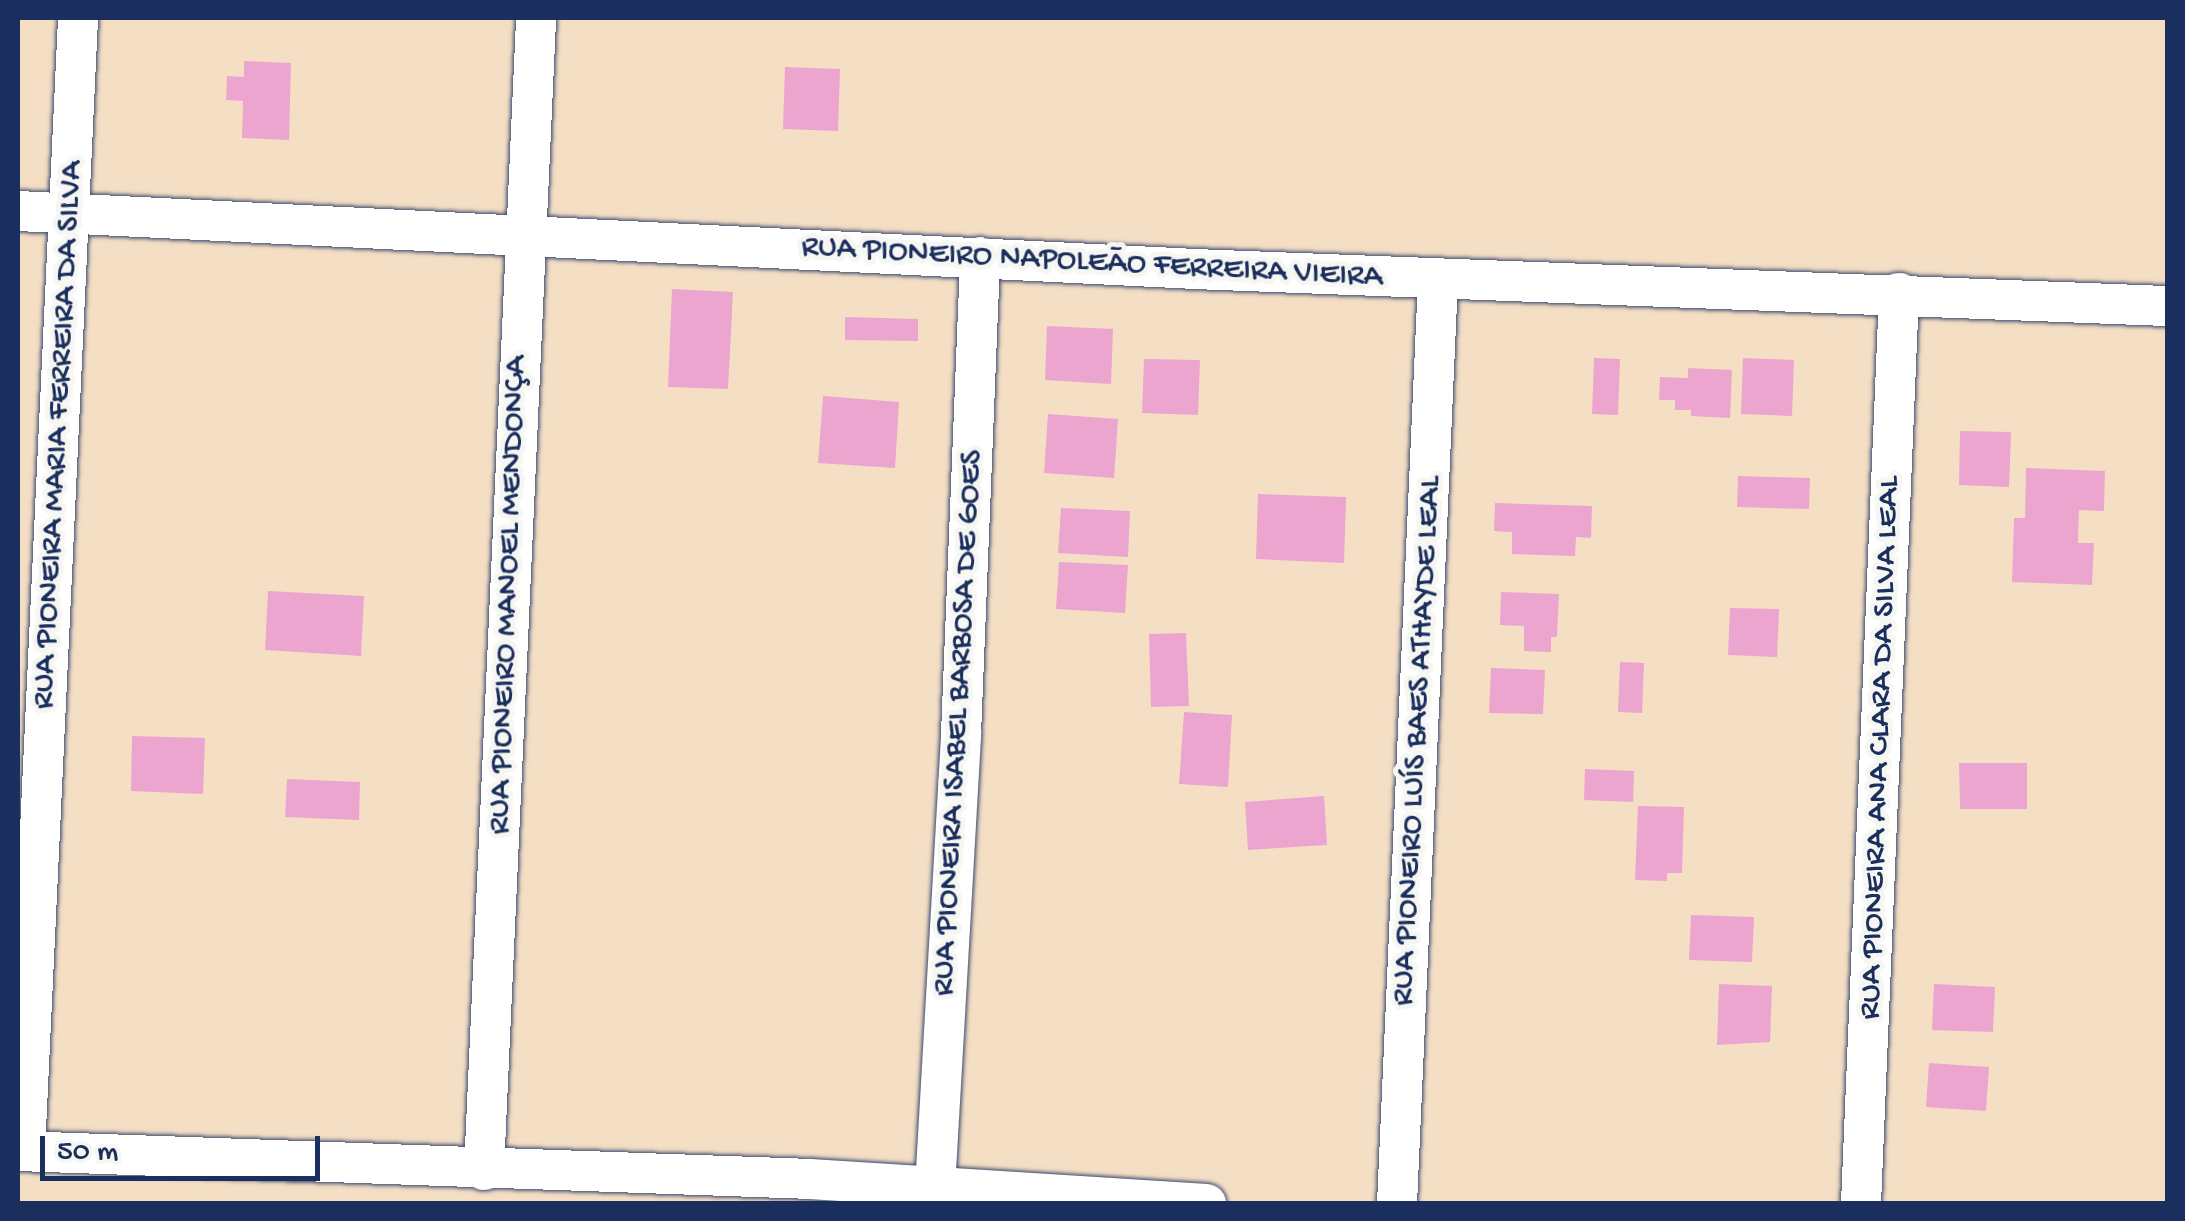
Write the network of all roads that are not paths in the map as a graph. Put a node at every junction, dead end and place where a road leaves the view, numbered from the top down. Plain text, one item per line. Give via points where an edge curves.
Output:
1 (78, 18) edge
2 (536, 21) dead end
3 (18, 211) edge
4 (70, 214) junction
5 (524, 237) junction
6 (980, 258) junction
7 (1438, 278) junction
8 (1899, 293) junction
9 (2168, 306) edge
10 (21, 1151) edge
11 (484, 1170) junction
12 (935, 1188) junction
13 (1206, 1204) edge
14 (1397, 1204) edge
15 (1861, 1204) edge

1 - 4 street, RUA PIONEIRA MARIA FERREIRA DA SILVA
2 - 5 street, RUA PIONEIRO MANOEL MENDONÇA
3 - 4 street, RUA PIONEIRO NAPOLEÃO FERREIRA VIEIRA
4 - 5 street, RUA PIONEIRO NAPOLEÃO FERREIRA VIEIRA
4 - 10 street, RUA PIONEIRA MARIA FERREIRA DA SILVA
5 - 6 street, RUA PIONEIRO NAPOLEÃO FERREIRA VIEIRA
5 - 11 street, RUA PIONEIRO MANOEL MENDONÇA
6 - 7 street, RUA PIONEIRO NAPOLEÃO FERREIRA VIEIRA
6 - 12 street, RUA PIONEIRA ISABEL BARBOSA DE GOES
7 - 8 street, RUA PIONEIRO NAPOLEÃO FERREIRA VIEIRA
7 - 14 street, RUA PIONEIRO LUÍS BAES ATHAYDE LEAL
8 - 9 street, RUA PIONEIRO NAPOLEÃO FERREIRA VIEIRA
8 - 15 street, RUA PIONEIRA ANA CLARA DA SILVA LEAL
10 - 11 street
11 - 12 street
12 - 13 street

